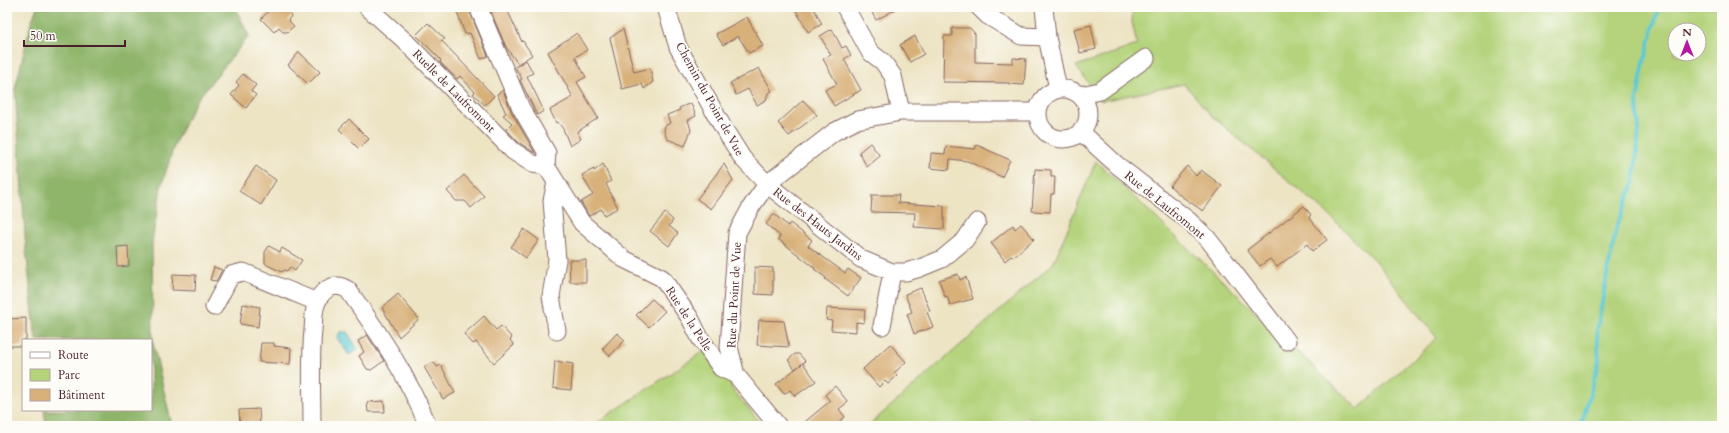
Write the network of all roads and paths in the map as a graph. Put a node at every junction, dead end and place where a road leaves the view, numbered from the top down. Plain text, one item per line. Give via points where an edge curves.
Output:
1 (367, 7) edge
2 (478, 7) edge
3 (666, 7) edge
4 (845, 7) edge
5 (979, 7) edge
6 (1044, 7) edge
7 (1047, 37) junction
8 (1146, 58) dead end
9 (1058, 89) junction
10 (1080, 95) junction
11 (900, 112) junction
12 (1037, 112) junction
13 (1081, 132) junction
14 (546, 166) junction
15 (556, 182) junction
16 (767, 184) junction
17 (976, 222) dead end
18 (892, 272) junction
19 (317, 302) junction
20 (214, 307) dead end
21 (882, 326) dead end
22 (557, 331) dead end
23 (1287, 341) dead end
24 (736, 375) junction
25 (312, 426) edge
26 (428, 426) edge
27 (778, 426) edge

1 - 14 street, Ruelle de Laufromont via 404,40 513,150 533,164
2 - 14 street, Rue de la Pelle via 520,108 547,153
3 - 16 street, Chemin du Point de Vue via 678,47 724,129 743,160
4 - 11 street via 870,52 883,62 893,76
5 - 7 street via 988,16 1021,36
6 - 7 street
7 - 9 street
8 - 10 street via 1100,91
9 - 10 street via 1067,89
9 - 12 street via 1045,96
10 - 13 street via 1088,113 1087,122
11 - 12 street, Rue du Point de Vue
11 - 16 street, Rue du Point de Vue via 857,120 834,132
12 - 13 street via 1038,121 1050,136 1068,139
13 - 23 street, Rue de Laufromont via 1117,166 1188,220 1208,239
14 - 15 street, Rue de la Pelle
15 - 22 street via 552,201 557,260 551,296
15 - 24 street, Rue de la Pelle via 582,223 624,259 662,278 721,368
16 - 18 street, Rue des Hauts Jardins via 861,259
16 - 24 street, Rue du Point de Vue via 750,207 737,233 729,347
17 - 18 street, Rue des Hauts Jardins via 965,240 942,259 906,272
18 - 21 street
19 - 20 street via 243,272 231,275
19 - 25 street via 312,347
19 - 26 street via 326,290 334,285 342,285 348,290 389,349 418,401
24 - 27 street, Rue du Point de Vue

